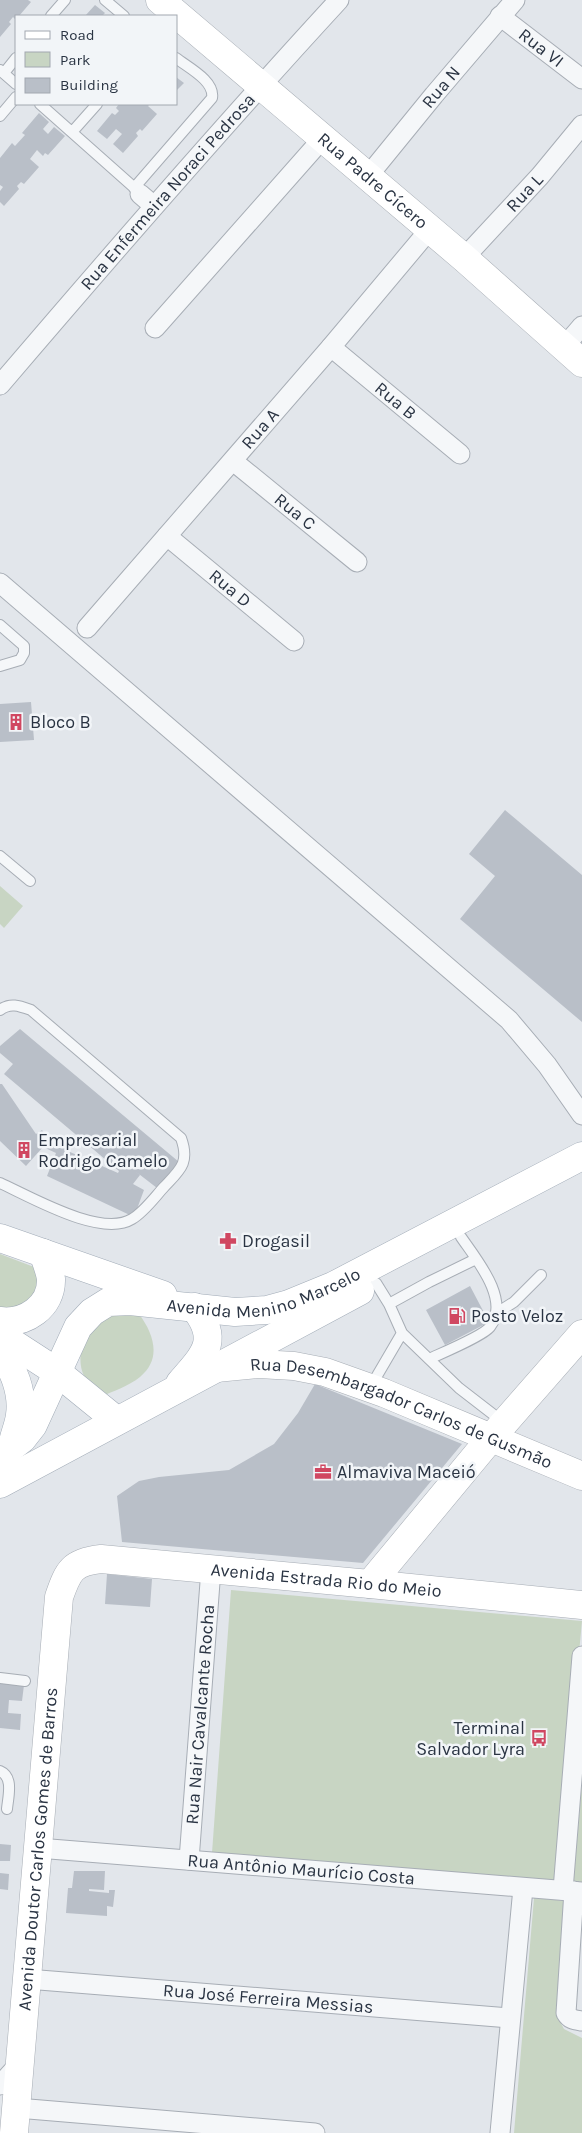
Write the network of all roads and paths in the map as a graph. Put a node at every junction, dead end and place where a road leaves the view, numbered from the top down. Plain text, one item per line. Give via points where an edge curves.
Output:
1 (65, 0) edge
2 (105, 0) edge
3 (160, 0) edge
4 (339, 0) edge
5 (515, 0) edge
6 (52, 15) edge
7 (123, 15) edge
8 (177, 15) edge
9 (178, 15) edge
10 (500, 16) junction
11 (15, 59) edge
12 (178, 60) edge
13 (2, 72) edge
14 (582, 79) edge
15 (15, 83) edge
16 (260, 86) junction
17 (15, 98) edge
18 (41, 105) edge
19 (95, 105) edge
20 (0, 116) edge
21 (582, 125) edge
22 (73, 131) junction
23 (323, 138) junction
24 (368, 176) junction
25 (143, 196) junction
26 (430, 229) junction
27 (464, 258) junction
28 (582, 326) edge
29 (155, 328) dead end
30 (331, 348) junction
31 (573, 355) edge
32 (2, 379) edge
33 (460, 454) dead end
34 (233, 461) junction
35 (166, 536) junction
36 (357, 562) dead end
37 (0, 583) edge
38 (0, 625) edge
39 (87, 628) dead end
40 (294, 641) dead end
41 (0, 666) edge
42 (0, 856) edge
43 (30, 881) dead end
44 (0, 1010) edge
45 (582, 1115) edge
46 (582, 1156) edge
47 (582, 1172) edge
48 (0, 1183) edge
49 (0, 1238) edge
50 (468, 1248) junction
51 (44, 1253) junction
52 (541, 1275) dead end
53 (382, 1294) junction
54 (194, 1307) junction
55 (496, 1314) junction
56 (0, 1321) edge
57 (402, 1334) junction
58 (582, 1334) edge
59 (0, 1336) edge
60 (0, 1352) edge
61 (429, 1359) junction
62 (216, 1368) junction
63 (57, 1372) junction
64 (370, 1388) junction
65 (174, 1390) junction
66 (116, 1420) junction
67 (497, 1430) junction
68 (5, 1452) edge
69 (582, 1476) edge
70 (0, 1484) edge
71 (73, 1567) joint
72 (211, 1569) junction
73 (370, 1584) junction
74 (582, 1605) edge
75 (582, 1656) edge
76 (0, 1678) edge
77 (25, 1680) dead end
78 (0, 1770) edge
79 (7, 1809) dead end
80 (38, 1848) junction
81 (189, 1860) junction
82 (523, 1888) junction
83 (573, 1891) edge
84 (27, 1980) junction
85 (574, 2017) edge
86 (510, 2018) junction
87 (20, 2063) junction
88 (0, 2084) edge
89 (16, 2120) edge
90 (315, 2133) edge
91 (500, 2133) edge

1 - 6 lane
2 - 7 lane
3 - 8 street, Rua Padre Cícero
4 - 16 street, Rua Enfermeira Noraci Pedrosa
5 - 10 street, Rua N
9 - 16 street, Rua Padre Cícero
10 - 14 street, Rua VI
10 - 24 street, Rua N
11 - 13 lane
12 - 25 lane via 210,84 214,91
13 - 15 lane
16 - 23 street, Rua Padre Cícero
16 - 25 street, Rua Enfermeira Noraci Pedrosa
17 - 20 lane
18 - 22 lane
19 - 22 lane
21 - 27 street, Rua L
22 - 25 lane
23 - 24 street, Rua Padre Cícero
23 - 29 street
24 - 26 street, Rua Padre Cícero
25 - 32 street, Rua Enfermeira Noraci Pedrosa
26 - 27 street, Rua Padre Cícero
26 - 30 street, Rua A
27 - 31 street, Rua Padre Cícero
28 - 31 street
30 - 33 street, Rua B
30 - 34 street, Rua A
34 - 35 street, Rua A
34 - 36 street, Rua C
35 - 39 street, Rua A
35 - 40 street, Rua D
37 - 45 street via 509,1020 547,1065
38 - 41 lane via 24,646 20,660
42 - 43 lane
44 - 48 lane via 18,1005 31,1010 181,1138 185,1149 182,1167 140,1214 117,1224 96,1224 76,1217
46 - 54 street, Avenida Menino Marcelo via 333,1286 289,1304 267,1310 235,1312
47 - 50 street, Avenida Menino Marcelo
49 - 51 street
50 - 53 street, Avenida Menino Marcelo
50 - 55 lane via 494,1289
51 - 54 street
51 - 56 street via 51,1279 50,1292 42,1307 18,1320
52 - 55 lane via 514,1302
53 - 57 lane
53 - 62 street, Avenida Menino Marcelo
54 - 63 street, Avenida Menino Marcelo via 108,1302 92,1312 78,1328
54 - 65 street via 204,1319 208,1340 201,1358
55 - 61 lane via 490,1327
57 - 61 lane
57 - 64 lane
58 - 67 street
59 - 63 street
60 - 68 street via 15,1377 19,1394 20,1414
61 - 67 lane
62 - 64 street, Rua Desembargador Carlos de Gusmão via 259,1364 294,1366 326,1372
62 - 65 street, Avenida Menino Marcelo
63 - 66 street
63 - 68 street, Avenida Menino Marcelo via 32,1425 22,1439
64 - 67 street, Rua Desembargador Carlos de Gusmão
65 - 66 street, Avenida Menino Marcelo
66 - 70 street, Avenida Menino Marcelo
67 - 69 street, Rua Desembargador Carlos de Gusmão
67 - 73 street
71 - 72 street, Avenida Estrada Rio do Meio via 85,1561 101,1560
71 - 80 street, Avenida Doutor Carlos Gomes de Barros via 59,1597
72 - 73 street, Avenida Estrada Rio do Meio
72 - 81 street, Rua Nair Cavalcante Rocha
73 - 74 street, Avenida Estrada Rio do Meio
75 - 83 street
76 - 77 lane
78 - 79 lane via 8,1777
80 - 81 street, Rua Antônio Maurício Costa
80 - 84 street, Avenida Doutor Carlos Gomes de Barros
81 - 82 street, Rua Antônio Maurício Costa
82 - 83 street, Rua Antônio Maurício Costa
82 - 86 street
83 - 85 street
84 - 86 street, Rua José Ferreira Messias
84 - 87 street, Avenida Doutor Carlos Gomes de Barros
86 - 91 street
87 - 88 street
87 - 89 street, Avenida Doutor Carlos Gomes de Barros
89 - 90 street

